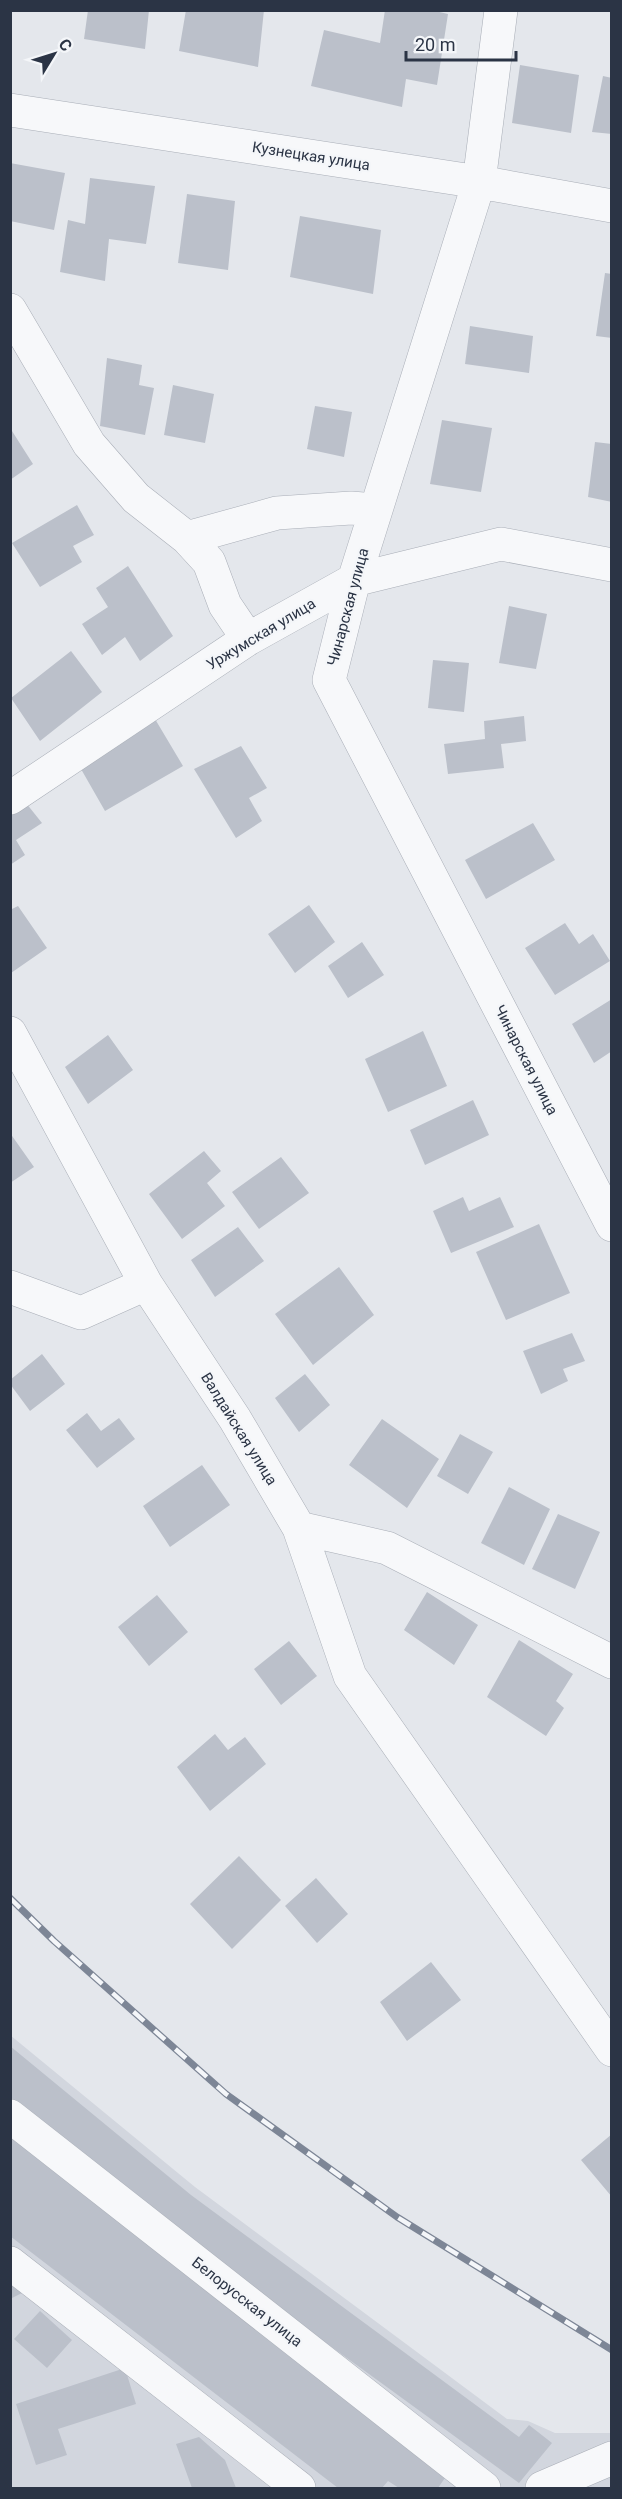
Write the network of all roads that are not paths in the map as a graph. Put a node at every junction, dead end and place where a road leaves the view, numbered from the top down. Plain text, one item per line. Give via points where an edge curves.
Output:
1 (501, 10) edge
2 (10, 110) edge
3 (479, 182) junction
4 (612, 206) edge
5 (10, 310) edge
6 (375, 510) junction
7 (187, 538) junction
8 (612, 565) edge
9 (354, 580) junction
10 (248, 639) junction
11 (10, 798) edge
12 (10, 1033) edge
13 (612, 1225) edge
14 (146, 1284) junction
15 (10, 1287) edge
16 (298, 1528) junction
17 (612, 1662) edge
18 (612, 2050) edge
19 (10, 2116) edge
20 (10, 2263) edge
21 (612, 2457) edge
22 (478, 2487) edge
23 (299, 2488) edge
24 (542, 2488) edge

1 - 3 street, Чинарская улица
2 - 3 street, Кузнецкая улица
3 - 4 street, Кузнецкая улица
3 - 6 street, Чинарская улица
5 - 7 street via 88,444 136,498
6 - 7 street via 277,513
6 - 9 street, Чинарская улица
7 - 10 street via 209,562 225,605
8 - 9 street, Уржумская улица via 501,544
9 - 10 street, Уржумская улица
9 - 13 street, Чинарская улица via 329,680
10 - 11 street, Уржумская улица
12 - 14 street, Валдайская улица
14 - 15 street via 81,1313
14 - 16 street, Валдайская улица via 235,1419
16 - 17 street via 387,1548
16 - 18 street, Валдайская улица via 350,1676
19 - 22 street, Белорусская улица
20 - 23 street
21 - 24 street

